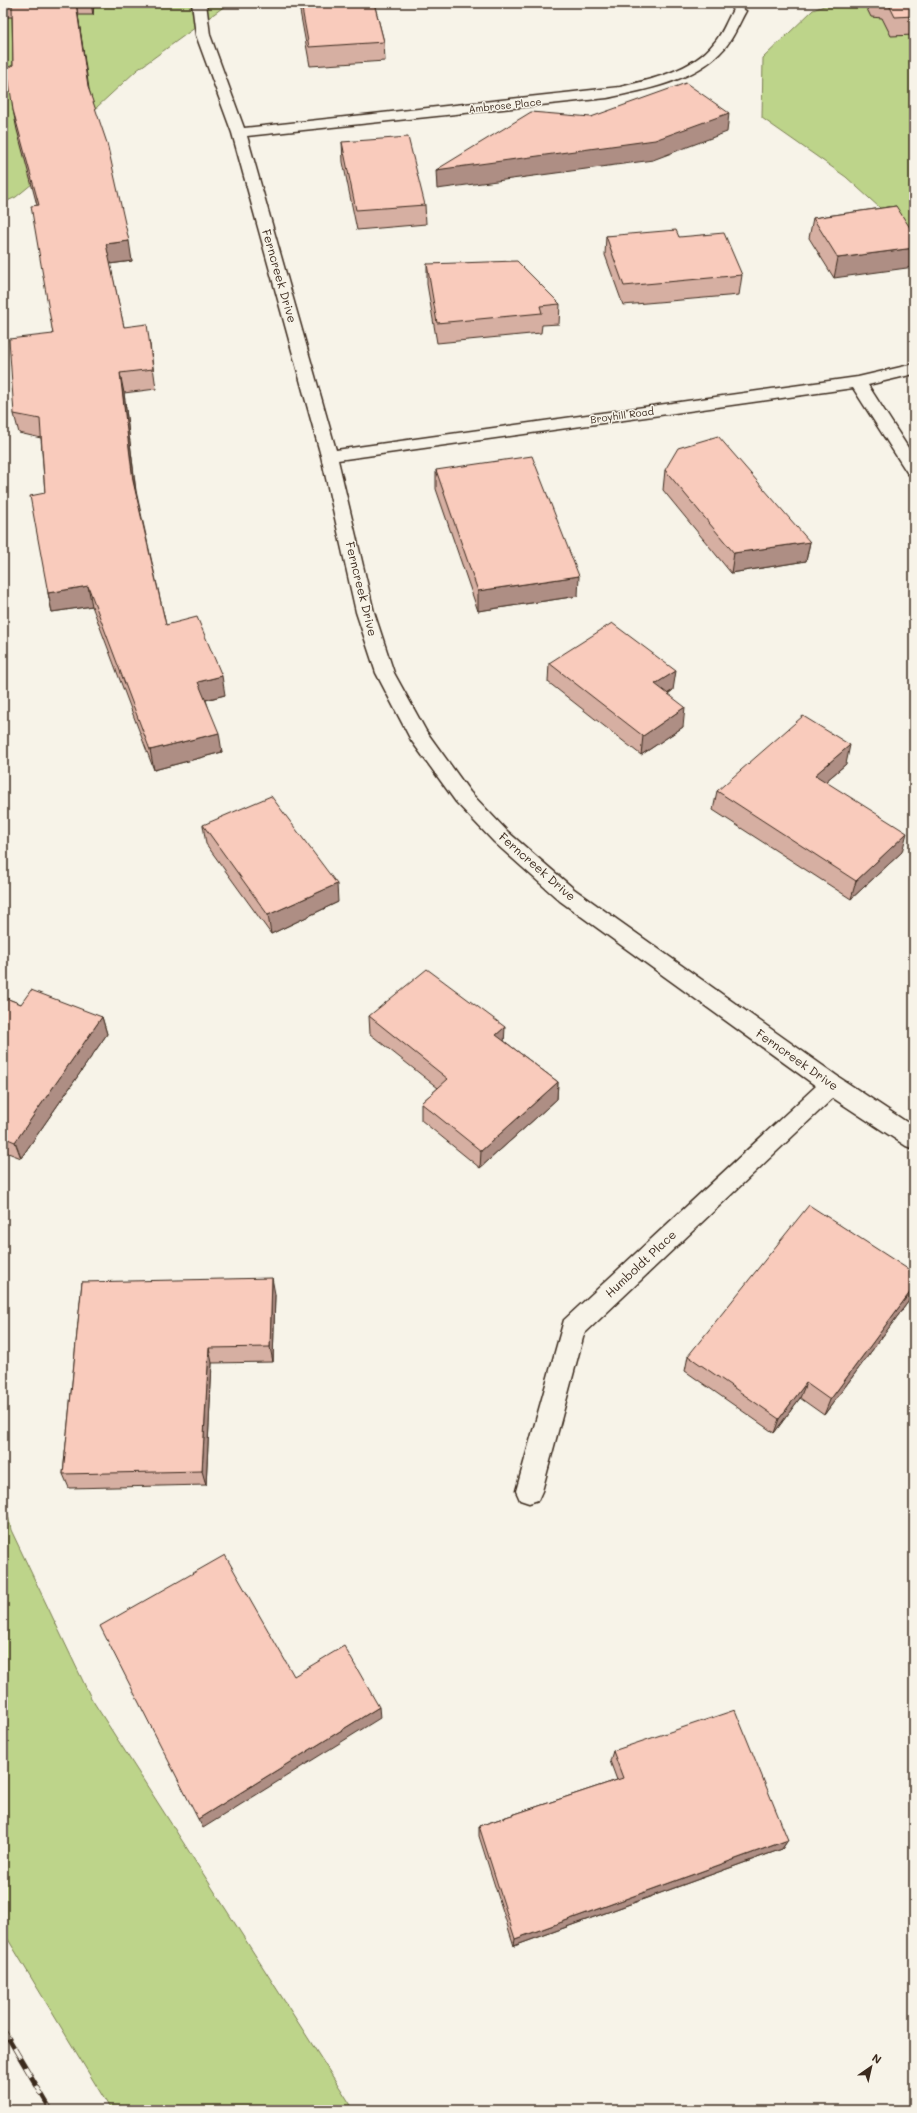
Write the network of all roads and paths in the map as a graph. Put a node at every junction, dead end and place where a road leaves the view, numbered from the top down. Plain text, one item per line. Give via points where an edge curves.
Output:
1 (199, 3) edge
2 (740, 11) dead end
3 (239, 133) junction
4 (914, 369) edge
5 (858, 382) junction
6 (329, 456) junction
7 (914, 470) edge
8 (832, 1085) junction
9 (914, 1139) edge
10 (529, 1491) dead end

1 - 3 street, Ferncreek Drive via 203,35
2 - 3 street, Ambrose Place via 716,50 700,62 634,89
3 - 6 street, Ferncreek Drive
4 - 5 street, Broyhill Road
5 - 6 street, Broyhill Road
5 - 7 street
6 - 8 street, Ferncreek Drive via 364,612 385,673 418,735 463,797 501,837 567,895
8 - 9 street, Ferncreek Drive
8 - 10 street, Humboldt Place via 573,1328

